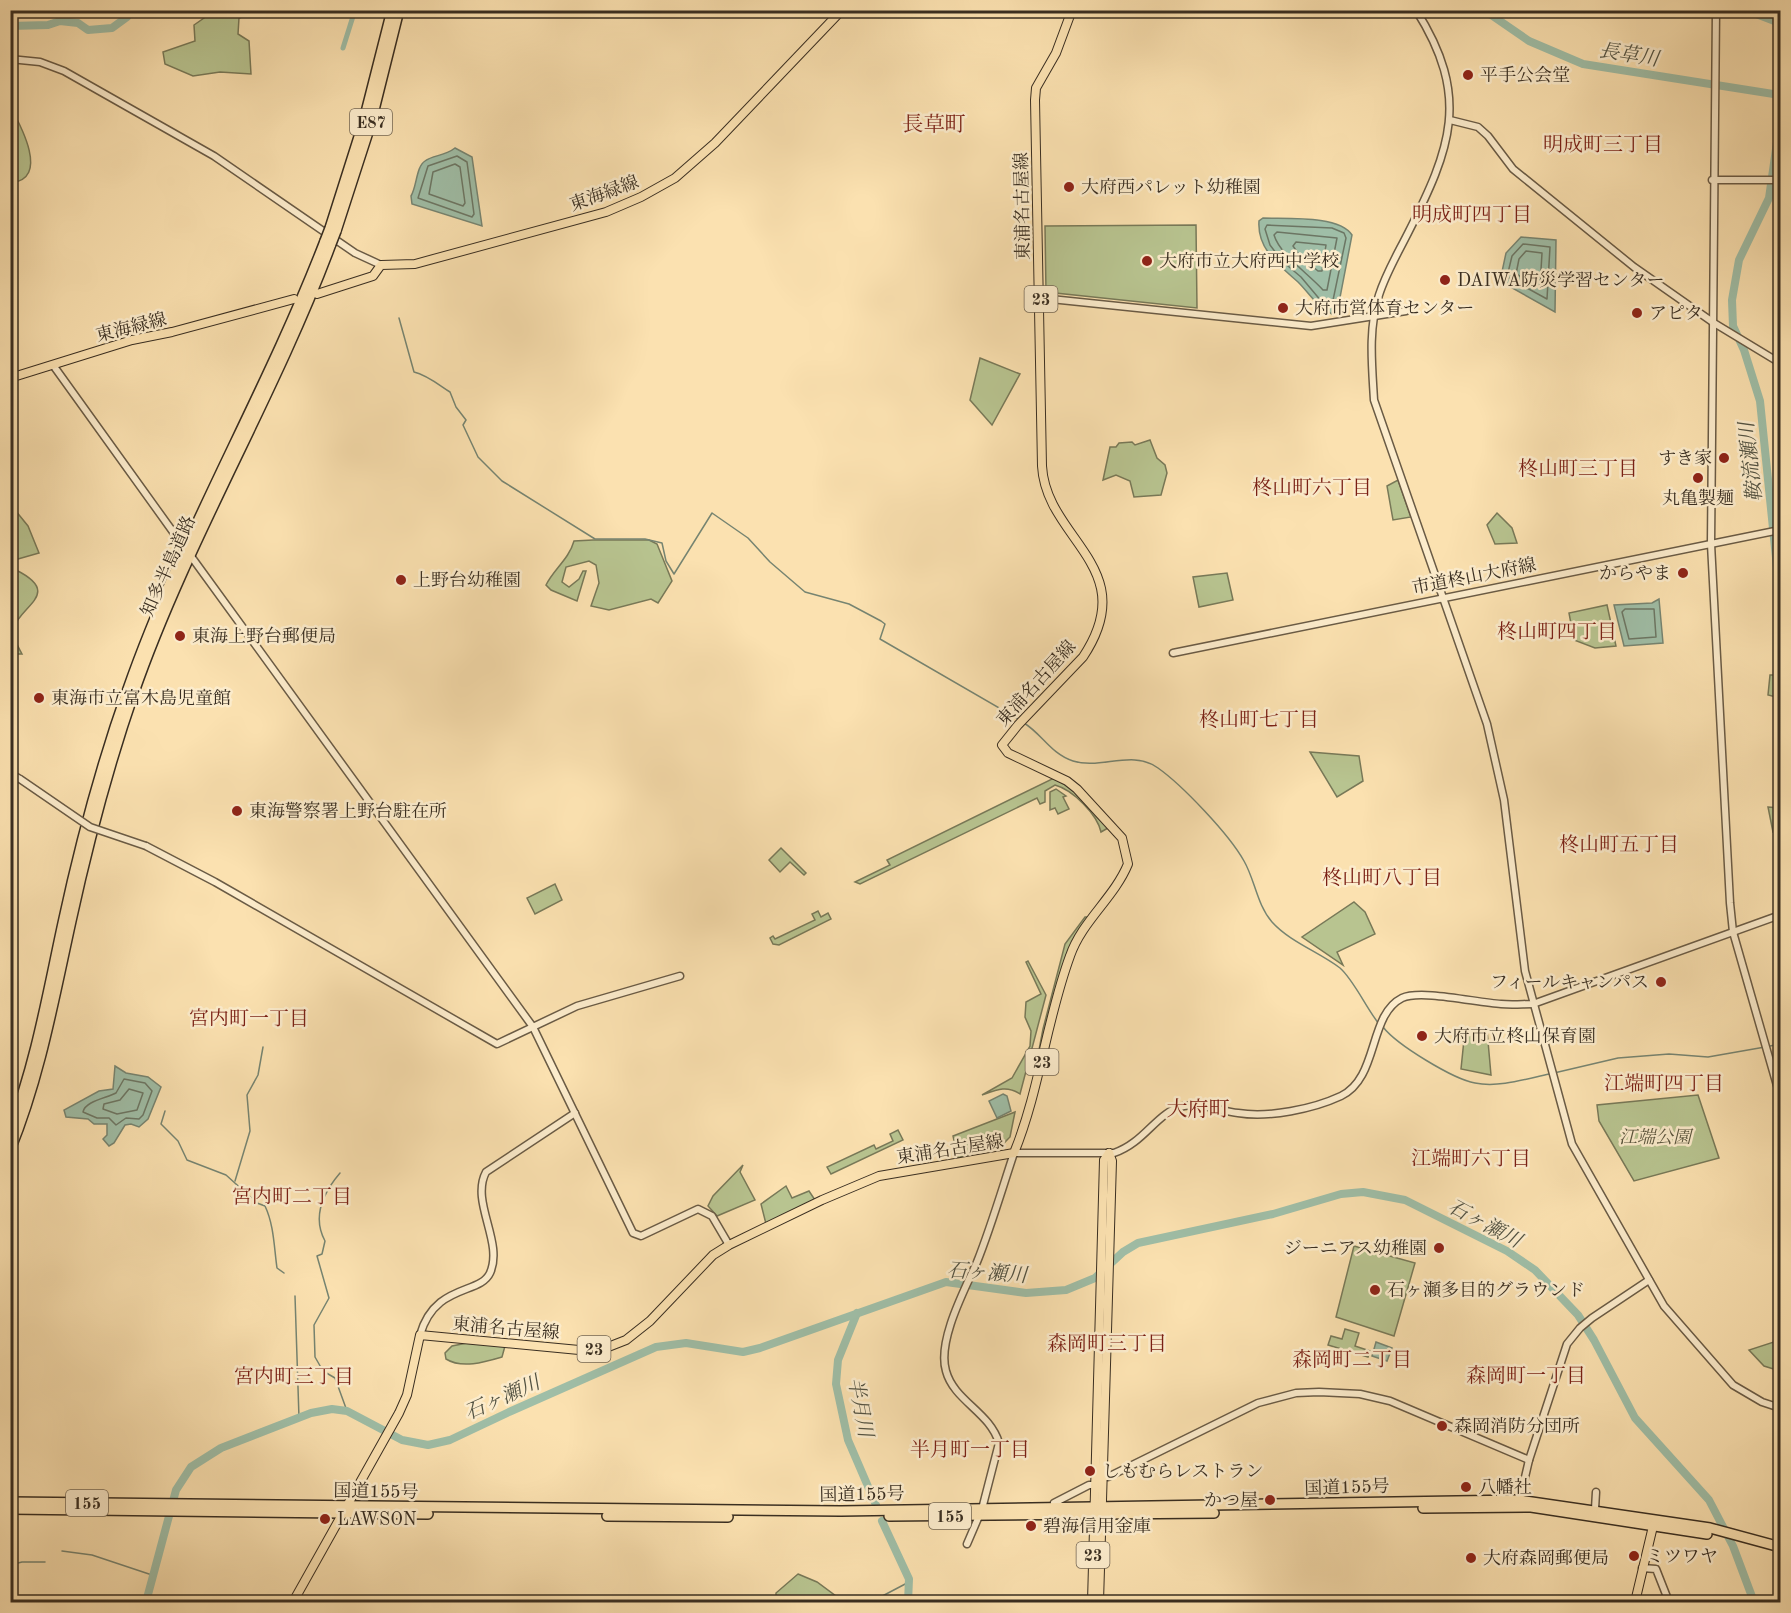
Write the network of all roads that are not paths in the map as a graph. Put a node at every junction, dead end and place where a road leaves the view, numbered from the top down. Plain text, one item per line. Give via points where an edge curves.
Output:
1 (392, 10) edge
2 (399, 10) edge
3 (842, 10) edge
4 (1072, 10) edge
5 (1416, 10) edge
6 (1716, 10) edge
7 (10, 58) edge
8 (1450, 120) junction
9 (1712, 180) junction
10 (1780, 180) edge
11 (333, 230) junction
12 (328, 243) junction
13 (381, 265) junction
14 (317, 294) dead end
15 (1041, 298) junction
16 (294, 299) dead end
17 (1406, 311) dead end
18 (1375, 316) junction
19 (1714, 323) junction
20 (1780, 363) edge
21 (53, 365) junction
22 (10, 378) edge
23 (1780, 530) edge
24 (181, 543) dead end
25 (1711, 544) junction
26 (193, 559) dead end
27 (1443, 597) junction
28 (1173, 653) dead end
29 (10, 773) edge
30 (1780, 915) edge
31 (1733, 932) junction
32 (680, 976) dead end
33 (1533, 1004) junction
34 (532, 1027) junction
35 (1780, 1096) edge
36 (575, 1113) junction
37 (10, 1130) edge
38 (10, 1150) edge
39 (1014, 1153) junction
40 (1109, 1153) junction
41 (729, 1245) junction
42 (1104, 1280) junction
43 (1649, 1280) junction
44 (420, 1335) junction
45 (1780, 1408) edge
46 (1529, 1460) junction
47 (1102, 1477) junction
48 (1095, 1485) junction
49 (1596, 1492) dead end
50 (10, 1502) edge
51 (1054, 1503) dead end
52 (1519, 1503) junction
53 (162, 1508) junction
54 (10, 1509) edge
55 (1595, 1509) junction
56 (345, 1510) junction
57 (980, 1512) junction
58 (1098, 1512) junction
59 (1654, 1522) junction
60 (1737, 1536) junction
61 (967, 1544) dead end
62 (1780, 1547) edge
63 (1780, 1552) edge
64 (1642, 1568) junction
65 (293, 1602) edge
66 (1092, 1602) edge
67 (1099, 1602) edge
68 (1635, 1602) edge
69 (1669, 1602) edge

1 - 11 highway, 知多半島道路 / E87
2 - 11 highway, 知多半島道路 / E87 via 370,126
3 - 13 main road, 東海緑線 via 716,142 675,178 641,197 606,212 415,264
4 - 15 main road, 東浦名古屋線 / 23 via 1056,53 1036,88
5 - 8 street via 1449,83
6 - 9 street
7 - 13 street via 40,62 64,71 214,156 355,253
8 - 18 street via 1439,167 1384,283
8 - 19 street via 1478,128 1513,169 1634,267
9 - 10 street
9 - 19 street
11 - 12 highway, 知多半島道路 / E87, bridge
12 - 37 highway, 知多半島道路 / E87 via 179,562 128,690 83,838 33,1058
12 - 38 highway, 知多半島道路 / E87 via 294,339 186,565 134,692 96,816 39,1063
13 - 14 main road via 374,276
15 - 18 street via 1311,326
15 - 39 main road, 東浦名古屋線 / 23 via 1042,473 1054,504 1097,572 1101,611 1089,649 1002,742 1003,749 1077,789 1122,838 1128,864 1069,956 1030,1113
16 - 21 main road, 東海緑線 via 132,340
17 - 18 street
18 - 27 street via 1371,356 1374,400
19 - 20 street
19 - 25 street
21 - 22 main road, 東海緑線
21 - 24 street
23 - 25 street, 市道柊山大府線
25 - 27 street, 市道柊山大府線
25 - 31 street
26 - 34 street
27 - 28 street, 市道柊山大府線
27 - 33 street via 1487,724 1500,776 1523,960
29 - 34 street, bridge via 90,827 146,846 497,1044
30 - 31 street
31 - 33 street
31 - 35 street
32 - 34 street via 577,1006
33 - 40 street via 1410,996 1391,1006 1365,1068 1353,1088 1343,1095 1259,1114 1184,1106 1167,1112 1129,1148
33 - 43 street via 1572,1144
34 - 36 street
36 - 41 street via 633,1233 641,1236 698,1209 712,1216
36 - 44 street via 486,1172 482,1182 493,1259 491,1272 483,1281 441,1300 426,1318
39 - 40 street
39 - 41 main road, 東浦名古屋線 / 23 via 879,1176
39 - 57 street via 951,1321 945,1369 958,1391 987,1418 999,1443
40 - 42 main road, 23 via 1112,1161
40 - 42 main road, 23 via 1104,1160
41 - 44 main road, 東浦名古屋線 / 23 via 701,1266 635,1333 603,1349
42 - 47 main road, 23
42 - 48 main road, 23
43 - 45 street via 1664,1306 1733,1385
43 - 46 street via 1577,1331 1562,1357
44 - 56 main road via 407,1395
46 - 47 street via 1390,1401 1360,1394 1319,1392 1296,1393 1258,1403
46 - 52 street
47 - 58 main road, 23
48 - 51 street
48 - 58 main road, 23
49 - 55 street
50 - 53 highway, 国道155号 / 155
52 - 55 highway, 国道155号 / 155
52 - 58 highway, 国道155号 / 155
52 - 59 highway, 国道155号 / 155
53 - 54 highway, 国道155号 / 155
53 - 56 highway, 国道155号 / 155
55 - 59 highway, 国道155号 / 155
56 - 57 highway, 国道155号 / 155
56 - 65 main road
57 - 58 highway, 国道155号 / 155
57 - 61 street
58 - 66 main road, 23
58 - 67 main road, 23
59 - 60 highway, 国道155号 / 155
59 - 64 main road
60 - 62 highway, 国道155号 / 155
60 - 63 highway, 国道155号 / 155
64 - 68 main road
64 - 69 street via 1656,1569

